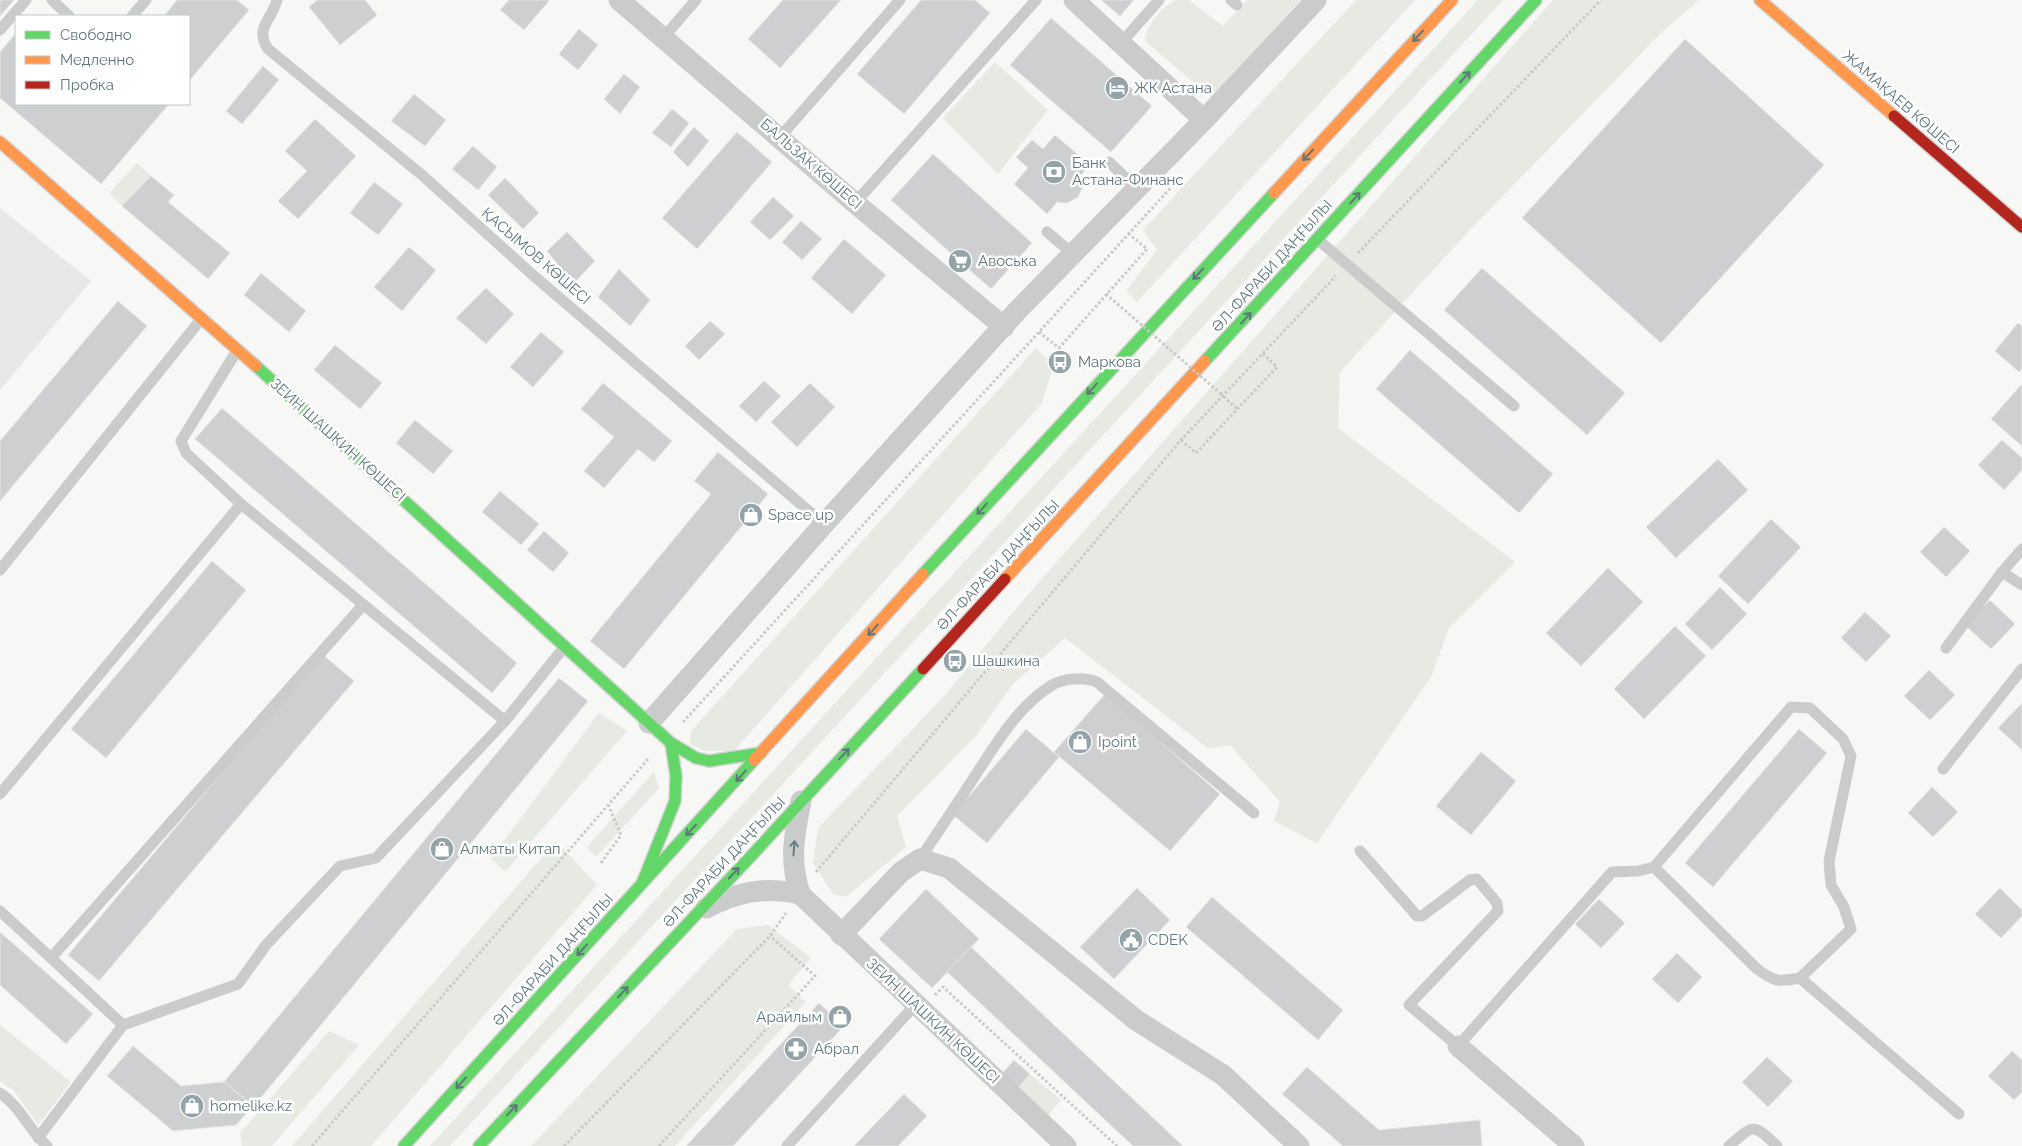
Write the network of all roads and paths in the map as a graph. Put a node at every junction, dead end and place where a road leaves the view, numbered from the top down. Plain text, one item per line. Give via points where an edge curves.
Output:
1 (26, 0) edge
2 (52, 0) edge
3 (146, 0) edge
4 (277, 0) edge
5 (618, 0) edge
6 (696, 0) edge
7 (900, 0) edge
8 (1036, 0) edge
9 (1074, 0) edge
10 (1159, 0) edge
11 (1316, 0) edge
12 (1452, 0) edge
13 (1536, 0) edge
14 (1601, 0) edge
15 (1760, 0) edge
16 (68, 15) edge
17 (133, 15) edge
18 (0, 30) edge
19 (663, 38) junction
20 (1121, 43) junction
21 (1204, 120) junction
22 (780, 137) junction
23 (0, 142) edge
24 (1109, 162) dead end
25 (1181, 177) dead end
26 (1136, 188) junction
27 (855, 203) junction
28 (2022, 227) edge
29 (1047, 232) dead end
30 (1129, 234) junction
31 (1317, 240) junction
32 (1072, 253) junction
33 (1348, 264) junction
34 (1106, 294) junction
35 (202, 318) junction
36 (1004, 327) junction
37 (1039, 332) junction
38 (238, 349) junction
39 (1262, 353) junction
40 (1221, 394) junction
41 (1514, 406) dead end
42 (1236, 409) junction
43 (1181, 440) junction
44 (241, 504) junction
45 (824, 524) junction
46 (2022, 548) edge
47 (0, 570) edge
48 (2002, 572) junction
49 (2022, 585) edge
50 (363, 605) junction
51 (565, 646) junction
52 (1946, 648) dead end
53 (2022, 669) edge
54 (505, 721) junction
55 (649, 723) junction
56 (680, 724) dead end
57 (671, 743) junction
58 (761, 753) junction
59 (652, 755) dead end
60 (1943, 769) dead end
61 (0, 794) edge
62 (801, 801) junction
63 (608, 804) junction
64 (1254, 813) dead end
65 (1360, 851) dead end
66 (920, 859) junction
67 (600, 863) dead end
68 (1654, 867) junction
69 (643, 881) junction
70 (800, 894) junction
71 (0, 911) edge
72 (698, 912) junction
73 (842, 935) junction
74 (770, 936) junction
75 (51, 958) junction
76 (1800, 978) junction
77 (918, 1007) junction
78 (124, 1025) junction
79 (1458, 1046) junction
80 (0, 1093) edge
81 (1960, 1114) dead end
82 (38, 1138) junction
83 (47, 1146) edge
84 (312, 1146) edge
85 (404, 1146) edge
86 (479, 1146) edge
87 (564, 1146) edge
88 (659, 1146) edge
89 (787, 1146) edge
90 (1066, 1146) edge
91 (1117, 1146) edge
92 (1299, 1146) edge
93 (1574, 1146) edge
94 (1729, 1146) edge
95 (1777, 1146) edge

1 - 18 lane
2 - 16 lane
3 - 17 lane
4 - 45 lane, ҚАСЫМОВ КӨШЕСІ via 261,31 262,42 268,49 422,175 534,276
5 - 19 street, БАЛЬЗАК КӨШЕСІ
6 - 19 lane
7 - 22 lane
8 - 27 lane
9 - 20 street
10 - 20 lane
11 - 21 street
12 -> 58 main road via 1160,314
31 -> 13 main road, ӘЛ-ФАРАБИ ДАҢҒЫЛЫ
14 - 33 path
15 - 28 main road, ЖАМАҚАЕВ КӨШЕСІ
19 - 22 street, БАЛЬЗАК КӨШЕСІ
20 - 21 street
21 - 26 street
22 - 27 street, БАЛЬЗАК КӨШЕСІ
23 - 35 main road, ЗЕИН ШАШКИН КӨШЕСІ
24 - 26 lane
25 - 30 path
26 - 32 street
27 - 36 street, БАЛЬЗАК КӨШЕСІ
29 - 32 lane
30 - 34 path via 1148,249
30 - 37 path
31 - 33 lane
62 -> 31 main road, ӘЛ-ФАРАБИ ДАҢҒЫЛЫ
32 - 36 street
33 - 39 path
33 - 41 lane
34 - 37 path via 1059,348
34 - 40 path, bridge
35 - 38 main road, ЗЕИН ШАШКИН КӨШЕСІ
35 - 47 lane
36 - 45 street
37 - 56 path
38 - 44 lane via 181,441 186,453
38 - 51 main road, ЗЕИН ШАШКИН КӨШЕСІ
39 - 40 path
39 - 42 path via 1277,367
40 - 42 path
40 - 43 path
42 - 43 path via 1196,453
43 - 70 path
44 - 50 lane
44 - 61 lane
45 - 55 street
46 - 48 lane
48 - 49 lane
48 - 52 lane
50 - 54 lane
50 - 75 lane
51 - 54 lane
51 - 55 main road, ЗЕИН ШАШКИН КӨШЕСІ
53 - 60 lane
54 - 78 lane via 376,858 340,866 266,945 238,984
55 - 57 main road, ЗЕИН ШАШКИН КӨШЕСІ
57 - 58 main road, ЗЕИН ШАШКИН КӨШЕСІ via 696,758 709,761
57 - 69 main road via 676,776 675,802
58 -> 69 main road, ӘЛ-ФАРАБИ ДАҢҒЫЛЫ
59 - 63 path
70 -> 62 street via 793,873 793,852
72 -> 62 main road, ӘЛ-ФАРАБИ ДАҢҒЫЛЫ
63 - 67 path via 621,835
63 - 84 path
64 - 66 lane via 1097,682 1073,679 1052,686 1020,714
65 - 79 lane via 1417,916 1422,916 1470,880 1477,879 1497,902 1498,911 1410,1005
66 - 73 street via 901,872
66 - 92 street via 948,868 1136,1020 1223,1075
68 - 76 lane via 1770,980
68 - 76 lane via 1791,707 1810,708 1843,739 1851,756 1829,861 1832,885 1851,929
68 - 79 lane via 1612,872
69 -> 85 main road, ӘЛ-ФАРАБИ ДАҢҒЫЛЫ
70 - 72 street via 779,890 754,891 730,897
70 - 73 street, ЗЕИН ШАШКИН КӨШЕСІ
70 - 74 path
71 - 75 lane
86 -> 72 main road, ӘЛ-ФАРАБИ ДАҢҒЫЛЫ
73 - 77 street, ЗЕИН ШАШКИН КӨШЕСІ
74 - 87 path
74 - 88 path via 815,976
75 - 78 lane
76 - 81 lane
77 - 89 lane
77 - 90 street, ЗЕИН ШАШКИН КӨШЕСІ
77 - 91 path via 943,987
78 - 82 lane
79 - 93 street
80 - 82 lane via 9,1098
82 - 83 lane
94 - 95 lane via 1753,1128 1760,1130

